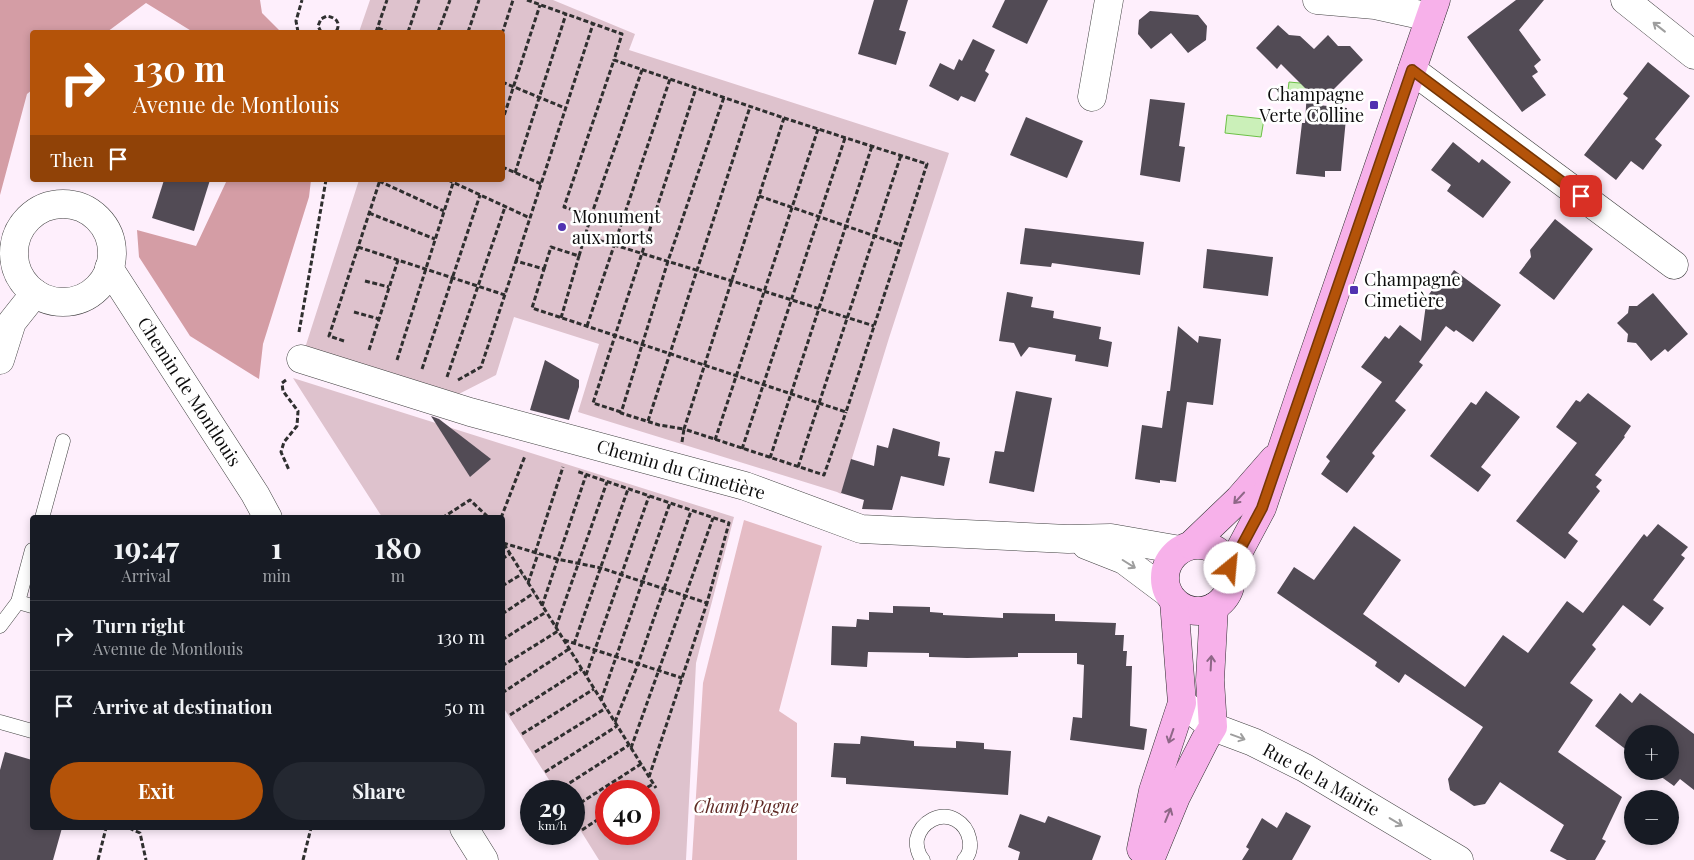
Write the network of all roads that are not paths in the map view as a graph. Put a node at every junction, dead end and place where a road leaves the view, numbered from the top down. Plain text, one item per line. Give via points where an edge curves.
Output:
1 (1109, 0) edge
2 (1317, 0) edge
3 (1625, 0) edge
4 (1433, 9) edge
5 (1694, 55) edge
6 (1412, 70) junction
7 (1092, 97) dead end
8 (1674, 265) dead end
9 (109, 268) junction
10 (35, 293) junction
11 (301, 358) road end
12 (0, 360) edge
13 (63, 441) dead end
14 (1283, 449) junction
15 (43, 515) edge
16 (266, 515) edge
17 (1068, 539) junction
18 (1186, 548) junction
19 (30, 557) edge
20 (1230, 568) junction
21 (1171, 597) junction
22 (18, 602) junction
23 (30, 605) edge
24 (1214, 607) junction
25 (0, 626) edge
26 (1182, 703) junction
27 (0, 722) edge
28 (1213, 728) junction
29 (30, 730) edge
30 (465, 830) edge
31 (969, 859) edge
32 (484, 860) edge
33 (923, 860) edge
34 (1139, 860) edge
35 (1150, 860) edge
36 (1459, 860) edge

1 - 7 street
2 - 4 street
5 -> 3 street
4 - 6 street
6 - 8 street
6 - 14 street
9 - 10 street via 103,282 78,299 63,302
9 - 10 street via 112,252 109,236 100,221 88,210 56,204 27,219 18,233 14,249 16,266 23,281
9 - 16 street, Chemin de Montlouis
10 - 12 street via 12,322
11 - 17 street, Chemin du Cimetière via 470,412 745,486 861,529
13 - 15 lane
14 -> 18 street via 1239,499
14 - 20 street via 1262,508
17 - 18 street, Chemin du Cimetière via 1111,538
17 -> 21 street, Chemin du Cimetière via 1124,560
18 - 20 street via 1210,547 1219,552
18 - 21 street via 1172,556 1168,564 1165,584
19 - 22 lane
20 - 24 street via 1229,590
21 - 24 street via 1183,608 1194,611
21 - 26 street
22 - 23 lane
22 - 25 lane
28 -> 24 street via 1210,680
26 - 28 street, Rue de la Mairie
26 -> 34 street via 1153,790
27 - 29 lane
35 -> 28 street via 1176,797
28 -> 36 street, Rue de la Mairie via 1253,742 1305,768
30 - 32 street
31 - 33 lane via 970,843 966,829 956,820 942,816 929,820 919,830 916,844

